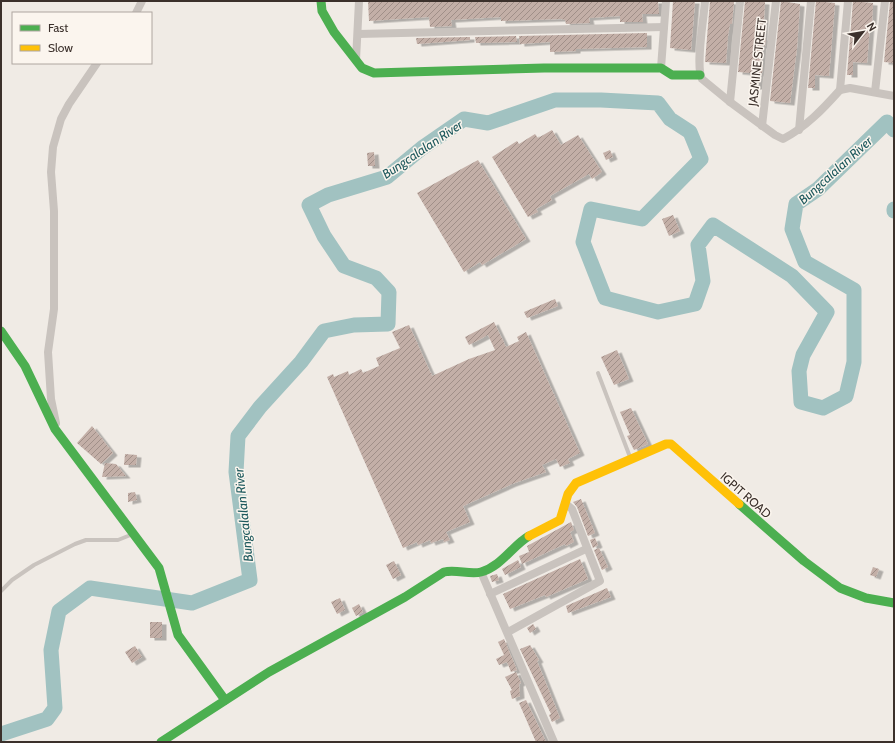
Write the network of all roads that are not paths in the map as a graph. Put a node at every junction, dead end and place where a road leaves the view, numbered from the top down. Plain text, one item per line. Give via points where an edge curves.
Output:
1 (142, 1) edge
2 (321, 1) edge
3 (359, 1) edge
4 (666, 1) edge
5 (705, 1) edge
6 (740, 1) edge
7 (776, 1) edge
8 (811, 1) edge
9 (848, 1) edge
10 (885, 1) edge
11 (136, 12) edge
12 (664, 27) junction
13 (358, 34) junction
14 (356, 60) junction
15 (96, 64) edge
16 (661, 68) junction
17 (700, 72) junction
18 (840, 90) junction
19 (875, 92) junction
20 (894, 96) edge
21 (730, 102) junction
22 (762, 126) junction
23 (799, 130) junction
24 (1, 331) edge
25 (598, 373) dead end
26 (58, 434) junction
27 (631, 458) junction
28 (566, 504) junction
29 (136, 533) junction
30 (586, 549) junction
31 (481, 572) junction
32 (1, 591) edge
33 (490, 594) junction
34 (894, 602) edge
35 (508, 632) junction
36 (224, 700) junction
37 (161, 742) edge
38 (554, 742) edge

1 - 11 street
2 - 14 street via 327,22
3 - 13 street
4 - 12 street
5 - 17 street
6 - 21 street
7 - 22 street, JASMINE STREET
8 - 23 street
9 - 18 street
10 - 19 street
12 - 13 street
12 - 16 street
13 - 14 street
14 - 16 street via 367,71 387,73 544,68
15 - 26 street via 66,109 53,147 54,309 48,352 51,399
16 - 17 street via 672,74
17 - 21 street via 705,83
18 - 19 street via 850,88
18 - 23 street
19 - 20 street
21 - 22 street
22 - 23 street via 783,139
24 - 26 street via 25,366
25 - 27 lane
26 - 29 street
27 - 28 street, IGPIT ROAD via 581,480 571,489
27 - 34 street, IGPIT ROAD via 672,444 804,561 840,588 866,598
28 - 30 street via 572,509
28 - 31 street via 560,520 522,540 507,557
29 - 32 lane via 118,540 86,540 75,544 34,565
29 - 36 street via 159,568 174,626 183,643
30 - 33 street
30 - 35 street via 600,581
31 - 33 street
31 - 36 street via 444,572
33 - 35 street
35 - 38 street
36 - 37 street

